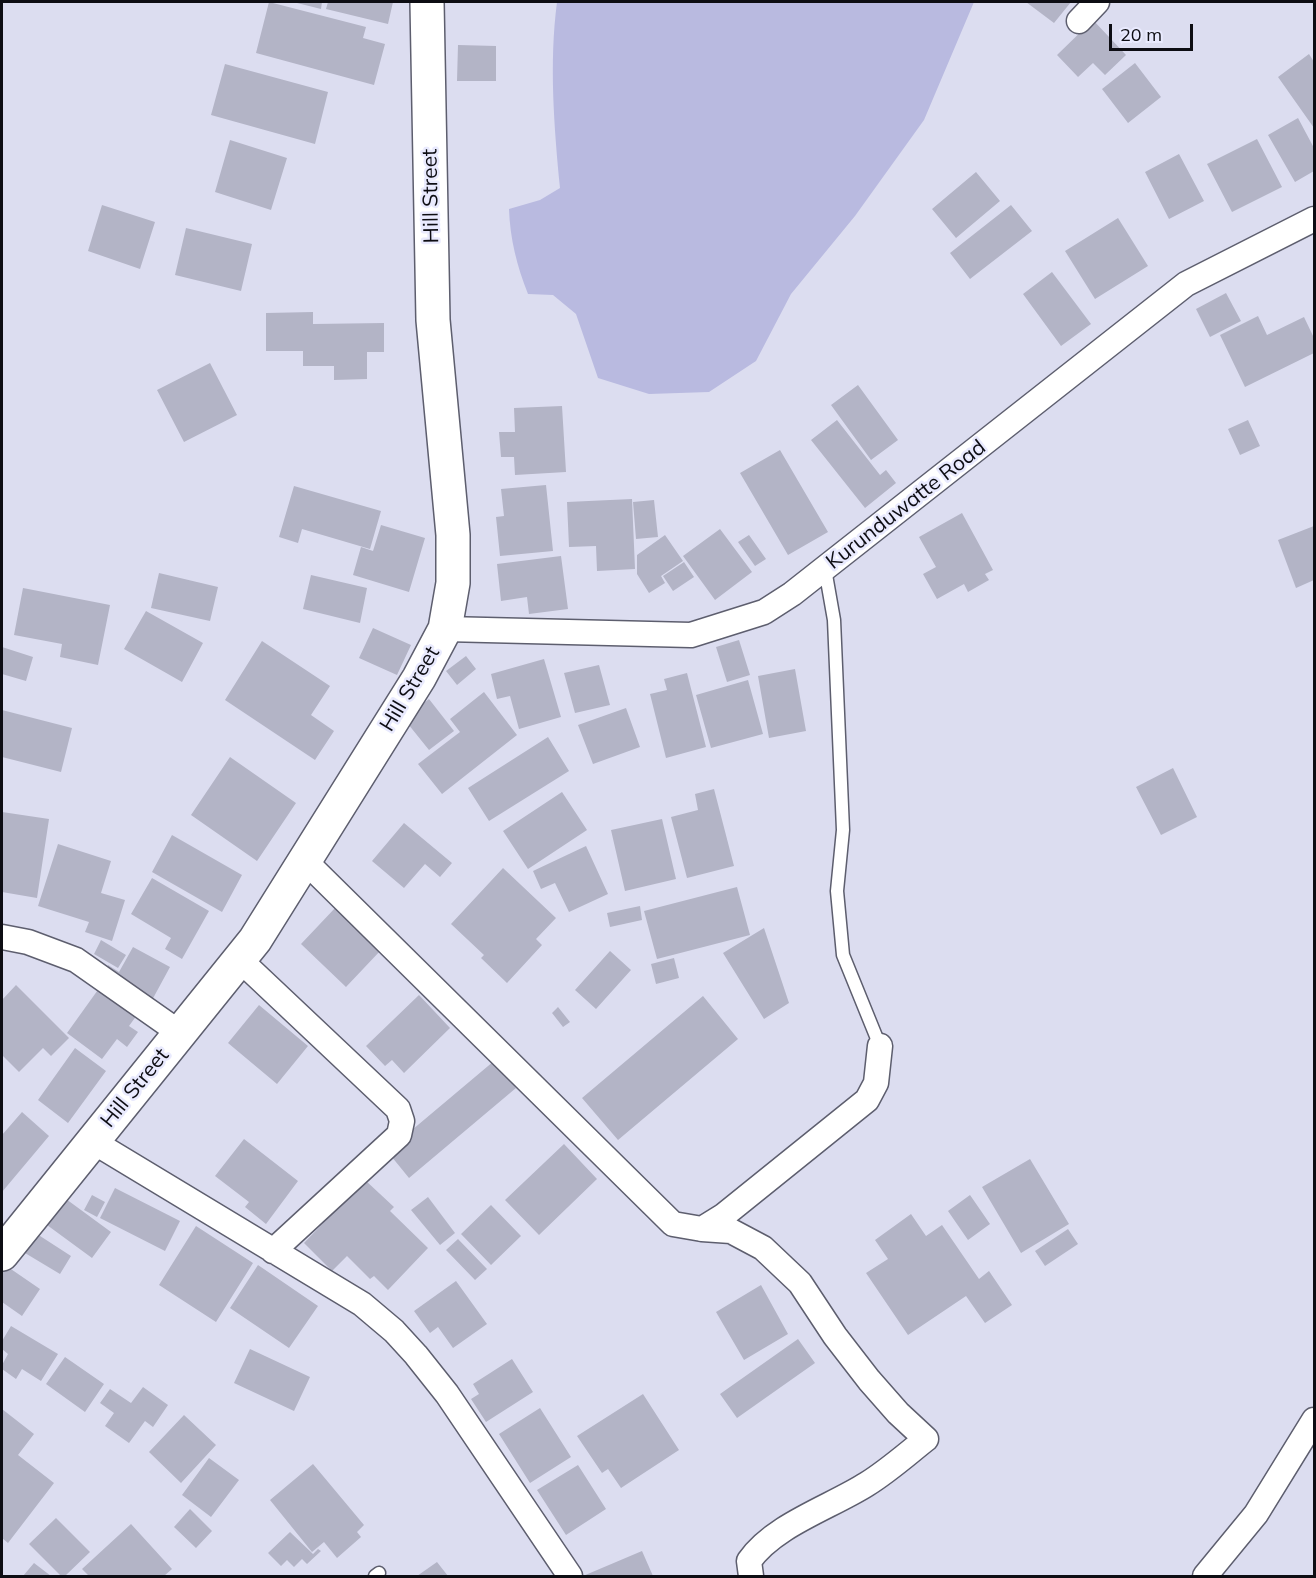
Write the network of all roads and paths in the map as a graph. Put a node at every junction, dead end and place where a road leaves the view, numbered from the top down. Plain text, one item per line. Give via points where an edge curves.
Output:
1 (428, 2) edge
2 (1097, 2) edge
3 (1079, 21) dead end
4 (1314, 219) edge
5 (825, 569) junction
6 (445, 630) junction
7 (304, 860) junction
8 (2, 937) edge
9 (239, 959) junction
10 (180, 1033) junction
11 (880, 1046) joint
12 (92, 1141) junction
13 (702, 1229) junction
14 (273, 1251) junction
15 (2, 1254) edge
16 (1314, 1420) edge
17 (570, 1576) edge
18 (751, 1576) edge
19 (1205, 1576) edge

1 - 6 main road, Hill Street via 433,320 453,536 453,584
2 - 3 street
4 - 5 street, Kurunduwatte Road via 1186,284
5 - 6 street, Kurunduwatte Road via 764,612 691,635
5 - 11 lane via 834,620 843,830 837,891 843,955
6 - 7 main road, Hill Street
7 - 9 main road, Hill Street
7 - 13 street via 673,1224
8 - 10 street via 76,960
9 - 10 main road, Hill Street
9 - 14 street via 398,1109 402,1121 399,1134
10 - 12 main road, Hill Street
11 - 13 street via 876,1083 867,1100
12 - 14 street
12 - 15 main road, Hill Street
13 - 18 street via 731,1232 763,1248 800,1283 869,1380 926,1439 868,1484 759,1547 749,1561
14 - 17 street via 362,1304 416,1355 447,1394
16 - 19 street via 1257,1514

